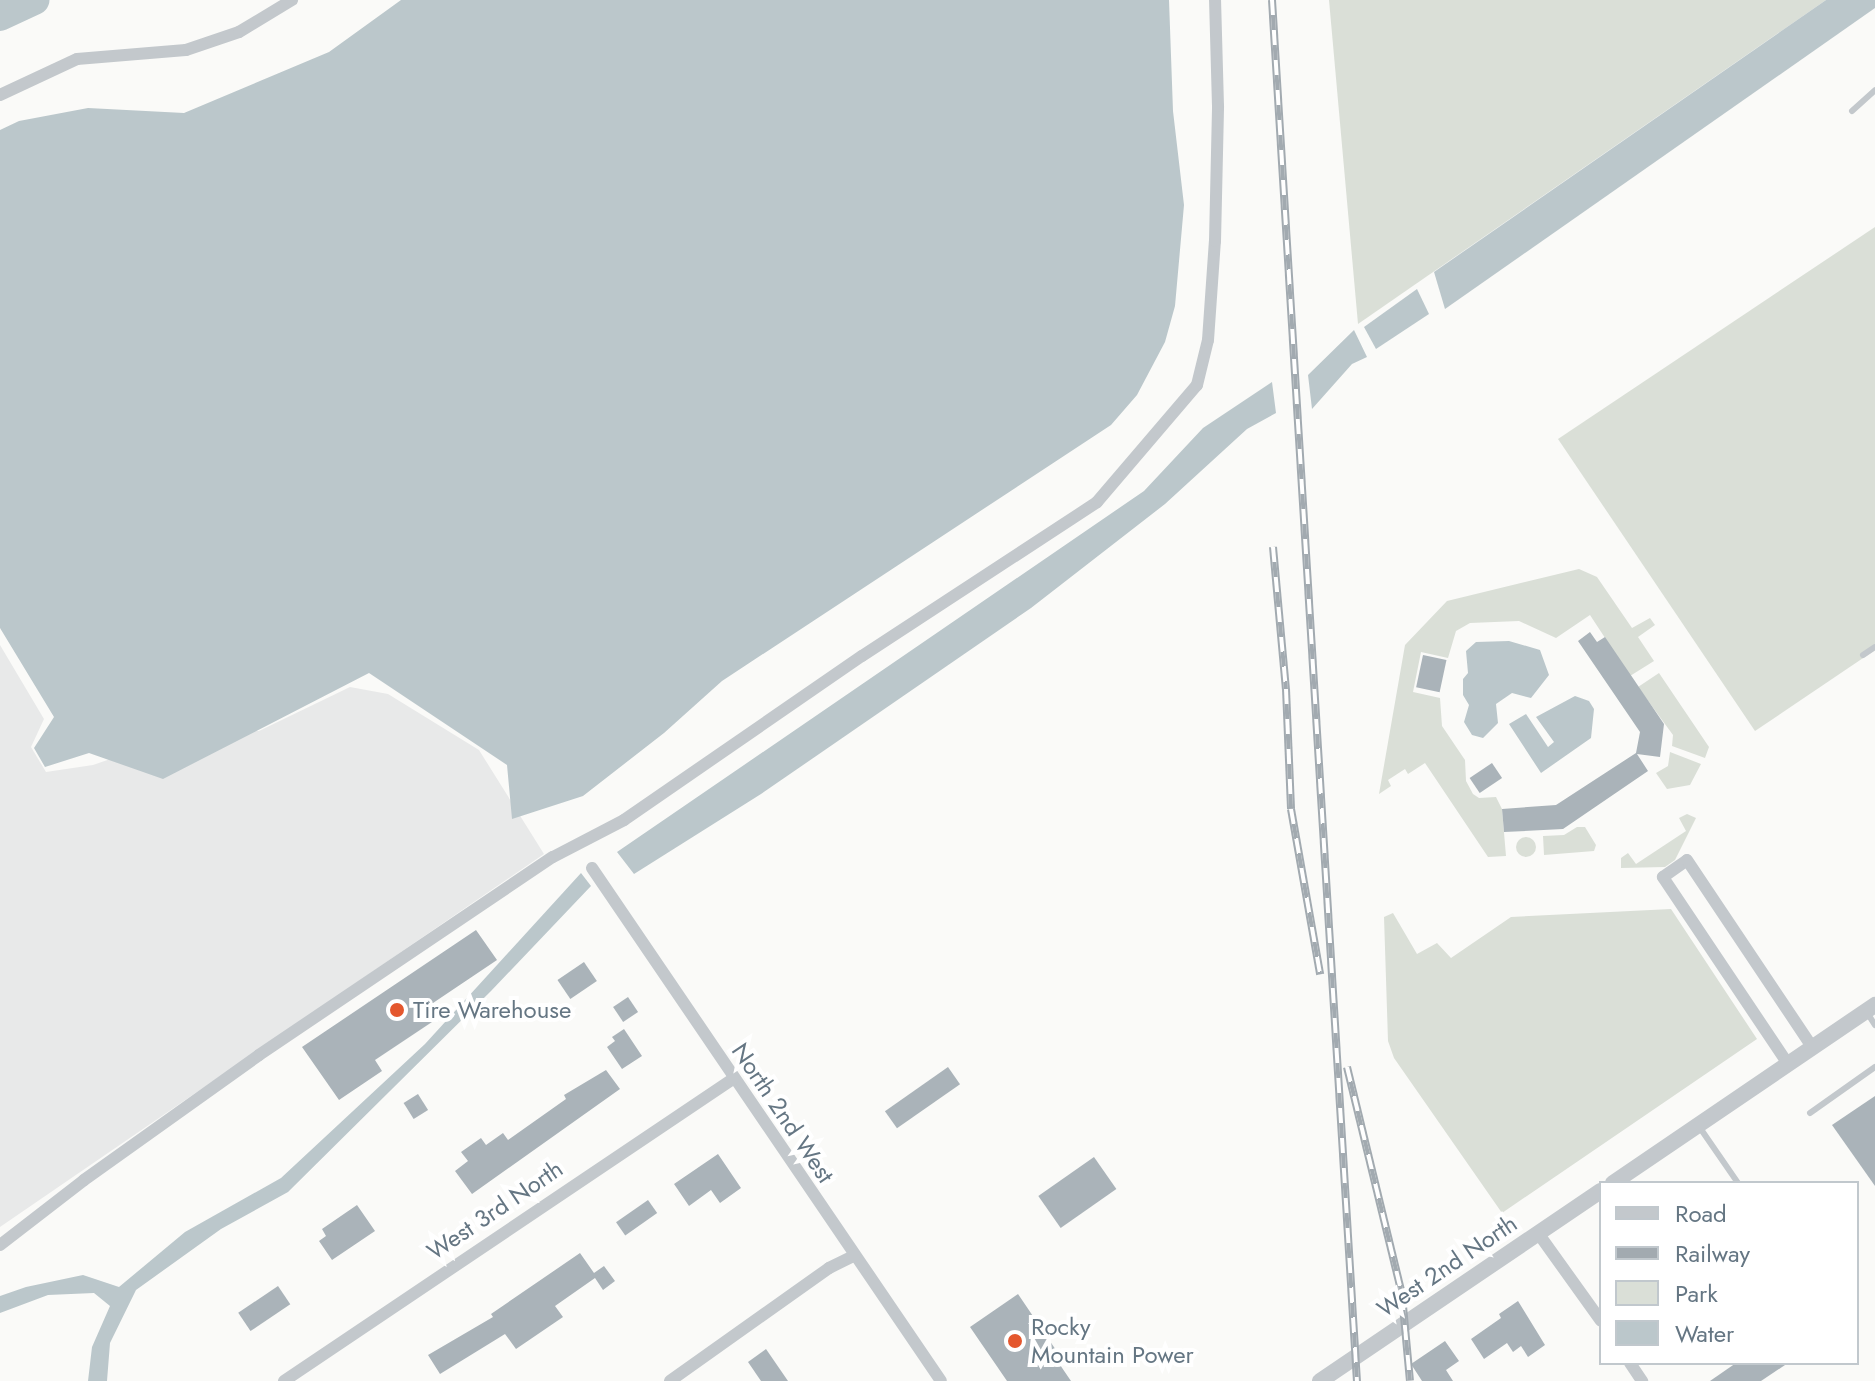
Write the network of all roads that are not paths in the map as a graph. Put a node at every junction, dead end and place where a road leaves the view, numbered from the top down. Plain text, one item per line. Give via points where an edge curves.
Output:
1 (292, 0) edge
2 (1215, 0) edge
3 (1875, 90) edge
4 (0, 95) edge
5 (1852, 111) dead end
6 (1875, 647) edge
7 (1863, 655) dead end
8 (592, 868) dead end
9 (1872, 1014) edge
10 (1813, 1048) junction
11 (1788, 1064) junction
12 (1875, 1067) edge
13 (733, 1079) junction
14 (1810, 1113) dead end
15 (1698, 1125) junction
16 (1616, 1181) edge
17 (1737, 1181) edge
18 (1599, 1192) edge
19 (1538, 1233) junction
20 (0, 1245) edge
21 (854, 1256) junction
22 (1599, 1318) edge
23 (284, 1381) edge
24 (670, 1381) edge
25 (941, 1381) edge
26 (1320, 1381) edge

1 - 4 street via 239,32 186,50 77,59
2 - 20 street via 1216,226 1208,340 1197,385 1097,502 624,820 553,857 259,1055
3 - 5 lane
6 - 7 lane
8 - 13 street, North 2nd West
9 - 10 street
10 - 11 street
10 - 11 street via 1687,860 1663,877
11 - 15 street
12 - 14 lane
13 - 21 street, North 2nd West
13 - 23 street, West 3rd North
15 - 16 street
15 - 17 lane
18 - 19 street, West 2nd North
19 - 22 street
19 - 26 street, West 2nd North
21 - 24 street via 829,1268
21 - 25 street, North 2nd West

